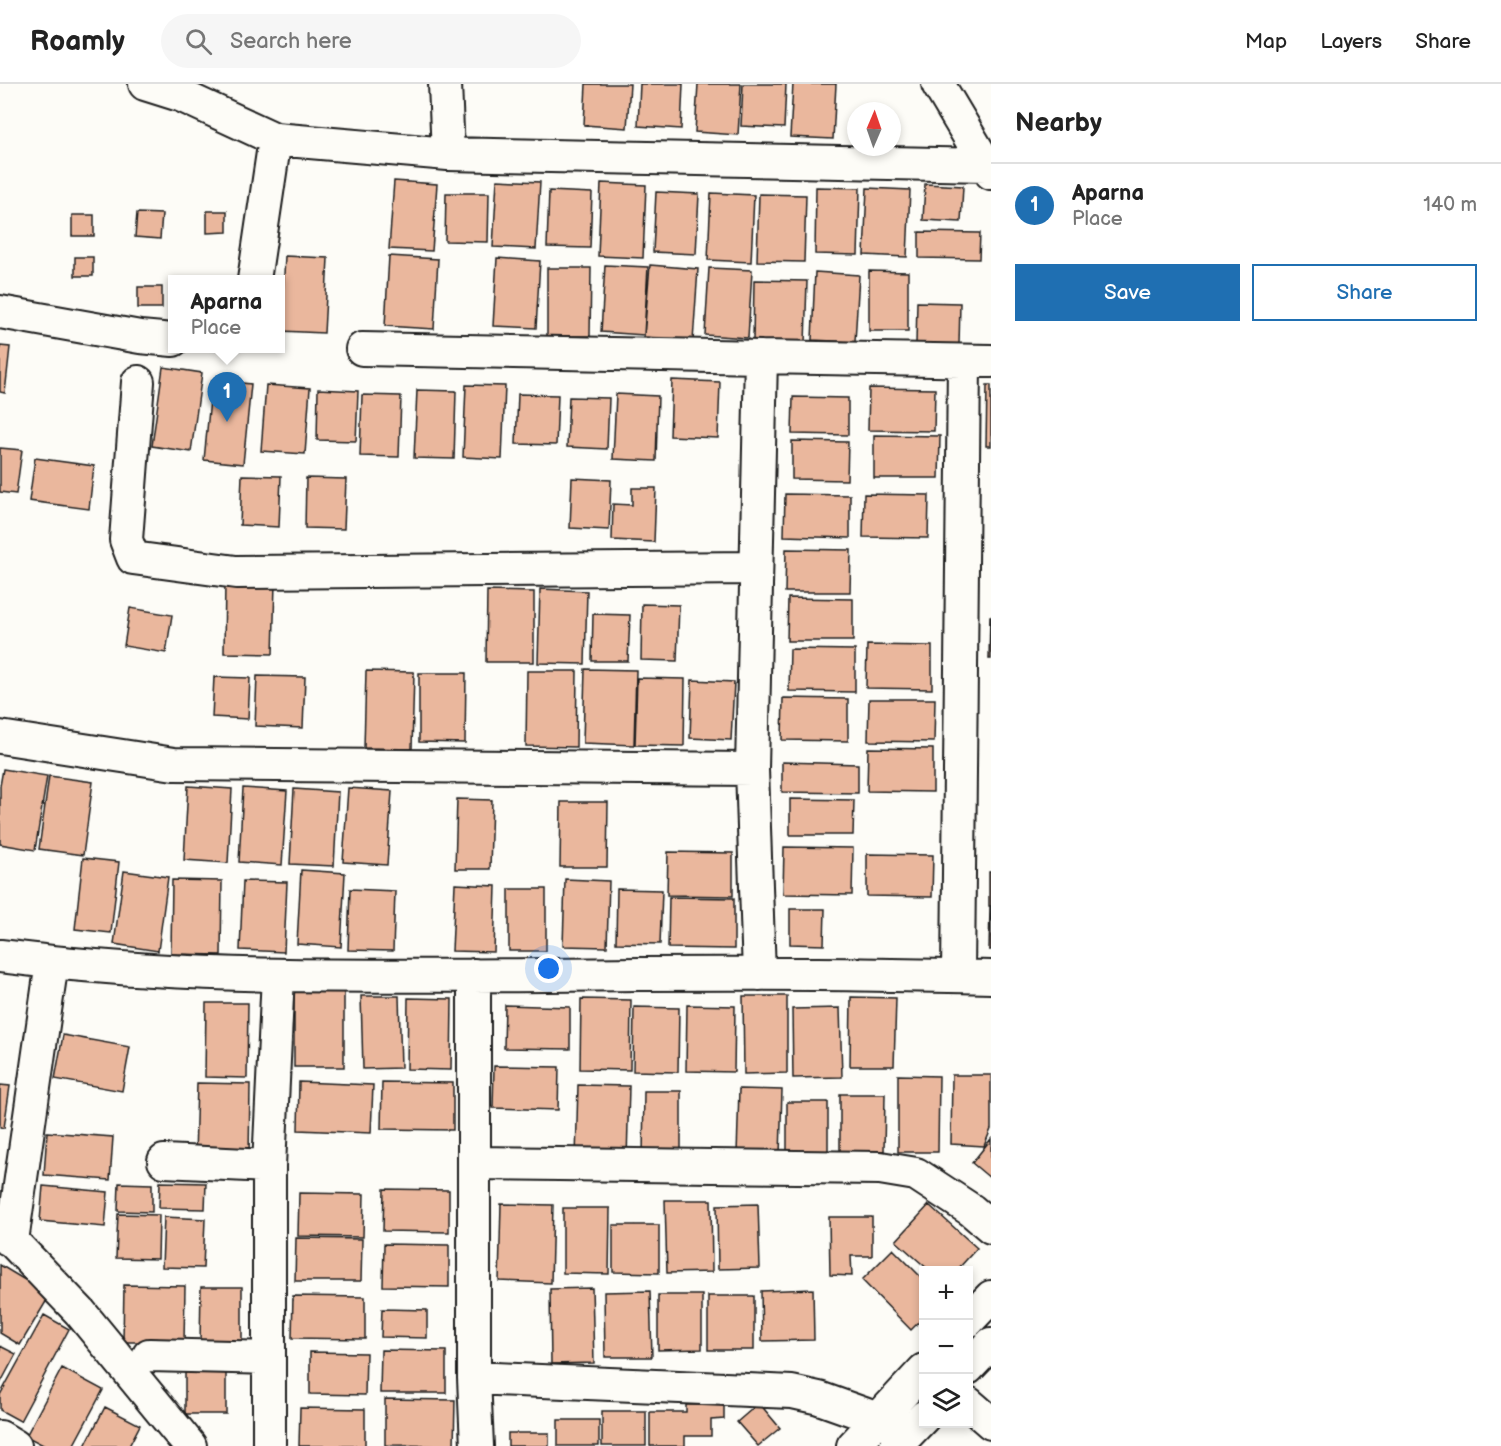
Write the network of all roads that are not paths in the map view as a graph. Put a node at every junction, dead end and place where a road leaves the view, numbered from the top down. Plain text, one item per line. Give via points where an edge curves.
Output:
1 (145, 84) edge
2 (444, 84) edge
3 (938, 84) edge
4 (275, 139) junction
5 (448, 154) junction
6 (989, 169) edge
7 (255, 275) edge
8 (0, 312) edge
9 (168, 340) edge
10 (362, 349) dead end
11 (761, 357) junction
12 (977, 361) edge
13 (138, 381) dead end
14 (756, 568) junction
15 (0, 737) edge
16 (752, 769) junction
17 (0, 956) edge
18 (52, 962) junction
19 (759, 974) junction
20 (278, 975) junction
21 (474, 975) junction
22 (958, 976) junction
23 (991, 976) edge
24 (164, 1161) dead end
25 (476, 1163) junction
26 (269, 1166) junction
27 (991, 1227) edge
28 (6, 1238) edge
29 (991, 1297) edge
30 (970, 1320) edge
31 (991, 1344) edge
32 (149, 1355) dead end
33 (269, 1358) junction
34 (973, 1364) edge
35 (920, 1374) edge
36 (474, 1378) junction
37 (973, 1407) edge
38 (878, 1419) junction
39 (919, 1422) edge
40 (991, 1423) edge
41 (0, 1437) edge
42 (15, 1446) edge
43 (190, 1446) edge
44 (269, 1446) edge
45 (477, 1446) edge
46 (853, 1446) edge
47 (896, 1446) edge

1 - 4 street via 180,95
2 - 5 street
3 - 6 street
4 - 5 street
4 - 7 street
5 - 6 street
8 - 9 street
10 - 11 street
11 - 12 street
11 - 14 street
12 - 22 street
13 - 14 street via 126,540 133,558 236,572
14 - 16 street
15 - 16 street via 174,764
16 - 19 street
17 - 18 street
18 - 20 street
18 - 28 street via 41,1049
19 - 21 street
19 - 22 street
20 - 21 street
20 - 26 street
21 - 25 street
22 - 23 street
24 - 26 street
25 - 27 street via 880,1168 916,1174
25 - 36 street
26 - 33 street
28 - 43 street via 80,1312
29 - 30 street
31 - 34 street
32 - 33 street
33 - 44 street
35 - 38 street
36 - 38 street via 792,1392
36 - 45 street
37 - 40 street
38 - 46 street
39 - 47 street
41 - 42 street

